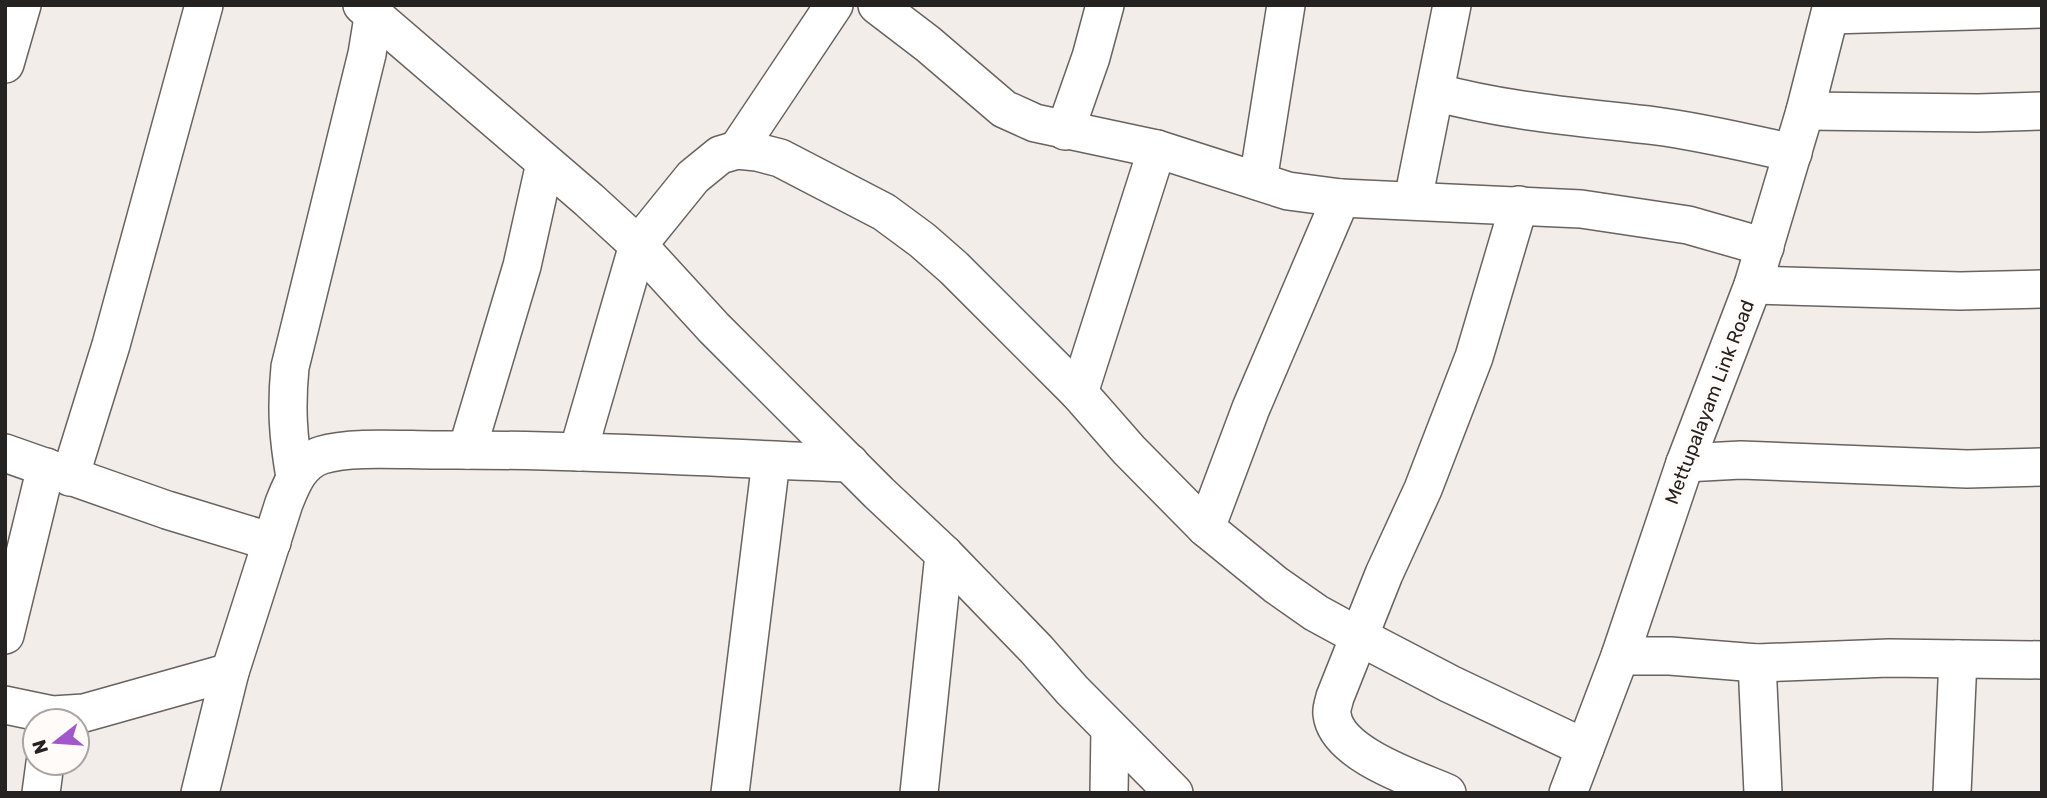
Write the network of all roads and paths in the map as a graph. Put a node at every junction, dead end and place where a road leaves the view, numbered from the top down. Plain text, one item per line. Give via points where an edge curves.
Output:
1 (22, 5) edge
2 (204, 5) edge
3 (834, 5) edge
4 (877, 5) edge
5 (1105, 5) edge
6 (1286, 5) edge
7 (1452, 5) edge
8 (370, 8) edge
9 (2042, 9) edge
10 (1831, 10) edge
11 (5, 65) edge
12 (1435, 92) junction
13 (1805, 111) junction
14 (2042, 111) edge
15 (1065, 131) junction
16 (1157, 149) junction
17 (737, 150) junction
18 (1793, 153) junction
19 (545, 163) junction
20 (1258, 181) junction
21 (1341, 198) junction
22 (1413, 200) junction
23 (1519, 205) junction
24 (638, 245) junction
25 (1765, 247) junction
26 (1753, 285) junction
27 (2042, 289) edge
28 (1079, 393) junction
29 (467, 450) junction
30 (5, 453) edge
31 (578, 453) junction
32 (771, 461) junction
33 (850, 463) junction
34 (1685, 463) junction
35 (2042, 467) edge
36 (58, 472) junction
37 (295, 477) junction
38 (1206, 527) junction
39 (272, 542) junction
40 (944, 554) junction
41 (5, 635) edge
42 (1360, 637) junction
43 (1620, 656) junction
44 (1958, 659) junction
45 (2042, 660) edge
46 (1757, 663) junction
47 (230, 672) junction
48 (91, 711) edge
49 (1110, 729) junction
50 (1585, 748) junction
51 (200, 793) edge
52 (730, 793) edge
53 (919, 793) edge
54 (1109, 793) edge
55 (1174, 793) edge
56 (1447, 793) edge
57 (1568, 793) edge
58 (1763, 793) edge
59 (1952, 793) edge

1 - 11 street
2 - 36 street via 111,345
3 - 17 street
4 - 15 street via 1004,109 1035,124
5 - 15 street
6 - 20 street
7 - 12 street
8 - 19 street
8 - 37 street via 366,54 290,367 286,405
9 - 10 street
10 - 13 street, Mettupalayam Link Road
12 - 18 street via 1516,110 1714,135
12 - 22 street
13 - 14 street
13 - 18 street, Mettupalayam Link Road
15 - 16 street
16 - 20 street
16 - 28 street
17 - 24 street via 720,155 693,177
17 - 28 street via 780,159 884,212 954,268
18 - 25 street, Mettupalayam Link Road
19 - 24 street
19 - 29 street via 522,266
20 - 21 street via 1288,191
21 - 22 street
21 - 38 street via 1251,408
22 - 23 street
23 - 25 street via 1688,225
23 - 42 street via 1474,357
24 - 31 street
24 - 33 street
25 - 26 street, Mettupalayam Link Road
26 - 27 street
26 - 34 street, Mettupalayam Link Road
28 - 38 street
29 - 31 street
29 - 37 street via 324,454 310,460
30 - 36 street
31 - 32 street
32 - 33 street
32 - 52 street
33 - 40 street
34 - 35 street via 1741,460 1967,469
34 - 43 street, Mettupalayam Link Road
36 - 39 street
36 - 41 street
37 - 39 street
38 - 42 street via 1276,585
39 - 47 street
40 - 49 street
40 - 53 street
42 - 50 street
42 - 56 street via 1335,697 1332,713 1336,727 1365,756
43 - 46 street
43 - 50 street, Mettupalayam Link Road
44 - 45 street
44 - 46 street
44 - 59 street
46 - 58 street
47 - 48 street
47 - 51 street
49 - 54 street
49 - 55 street
50 - 57 street, Mettupalayam Link Road

